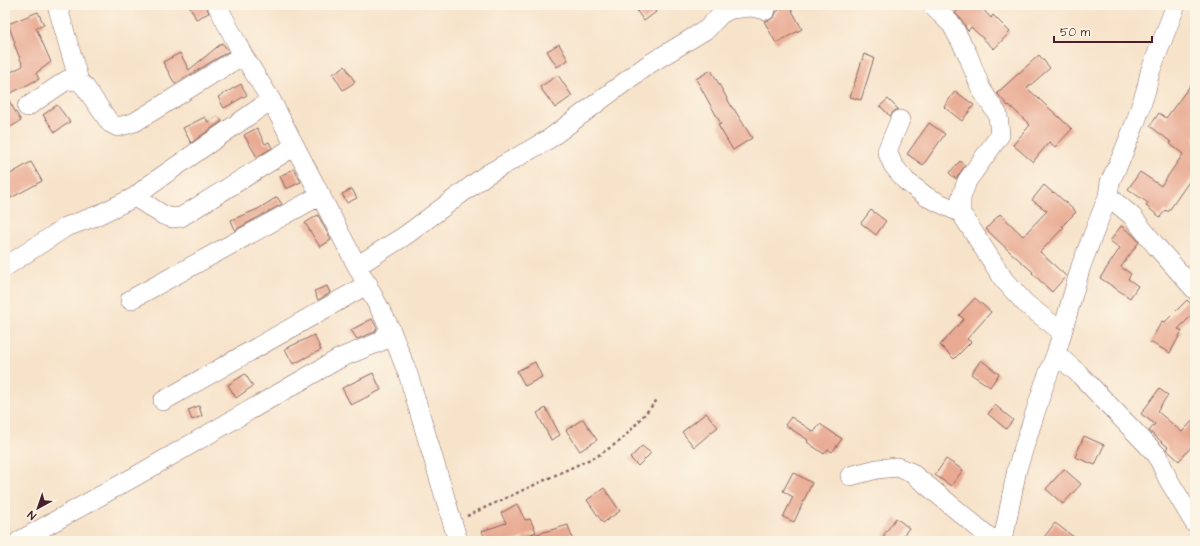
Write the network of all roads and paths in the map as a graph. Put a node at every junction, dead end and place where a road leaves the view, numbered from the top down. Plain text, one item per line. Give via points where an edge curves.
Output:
1 (57, 5) edge
2 (217, 5) edge
3 (932, 5) edge
4 (1176, 5) edge
5 (721, 10) edge
6 (766, 10) dead end
7 (243, 55) junction
8 (79, 81) junction
9 (271, 100) junction
10 (27, 107) dead end
11 (900, 120) dead end
12 (295, 146) junction
13 (321, 195) junction
14 (1108, 196) junction
15 (135, 197) junction
16 (961, 213) junction
17 (357, 266) junction
18 (5, 267) edge
19 (368, 284) junction
20 (1195, 290) edge
21 (130, 300) dead end
22 (1062, 332) junction
23 (386, 334) junction
24 (1056, 354) junction
25 (163, 400) dead end
26 (656, 400) dead end
27 (850, 476) dead end
28 (452, 523) junction
29 (1195, 524) edge
30 (19, 541) edge
31 (458, 541) edge
32 (994, 541) edge
33 (1000, 541) edge

1 - 8 street
2 - 7 street
3 - 16 street via 952,25 968,54 981,89 998,115 1000,135 967,181 961,198
4 - 14 street via 1150,72 1136,121 1110,182
5 - 6 street via 751,7
5 - 17 street via 707,29 646,66 548,139 486,175 406,235
7 - 8 street via 135,122 118,127 110,123
7 - 9 street
8 - 10 street via 67,80
9 - 12 street
9 - 15 street
11 - 16 street via 887,151 893,165 906,181 926,198
12 - 13 street
12 - 15 street via 181,217 163,215
13 - 17 street
13 - 21 street
14 - 20 street via 1132,216
14 - 22 street via 1081,266
15 - 18 street via 66,227
16 - 22 street via 1004,280 1025,303
17 - 19 street
19 - 23 street
19 - 25 street
22 - 24 street
23 - 28 street via 399,349 408,374
23 - 30 street
24 - 29 street via 1079,374 1157,455
24 - 33 street via 1017,469 1005,530
26 - 28 path via 620,441 599,455
27 - 32 street via 897,467 910,472
28 - 31 street

